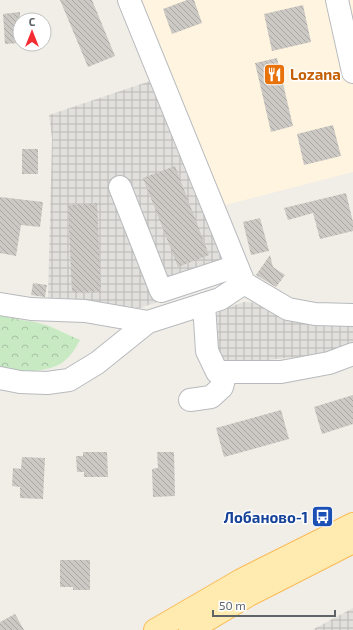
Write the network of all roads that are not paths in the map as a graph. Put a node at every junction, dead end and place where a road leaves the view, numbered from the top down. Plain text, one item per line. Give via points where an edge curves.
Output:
1 (129, 0) edge
2 (337, 0) edge
3 (352, 63) edge
4 (120, 187) dead end
5 (240, 275) junction
6 (0, 304) edge
7 (204, 304) junction
8 (353, 315) edge
9 (148, 322) junction
10 (353, 354) edge
11 (226, 372) junction
12 (0, 378) edge
13 (190, 400) dead end
14 (353, 524) edge
15 (353, 542) edge
16 (155, 630) edge
17 (190, 630) edge

1 - 5 street
2 - 3 street
4 - 5 street via 161,291
5 - 7 street via 220,299
5 - 8 street via 288,309 315,314
6 - 9 street via 31,309 85,311
7 - 9 street
7 - 11 street via 206,351 217,372
9 - 12 street via 97,363 69,380 47,383
10 - 11 street via 329,363 281,372
11 - 13 street via 222,387 211,397
14 - 16 main road via 241,580
15 - 17 main road via 249,595

